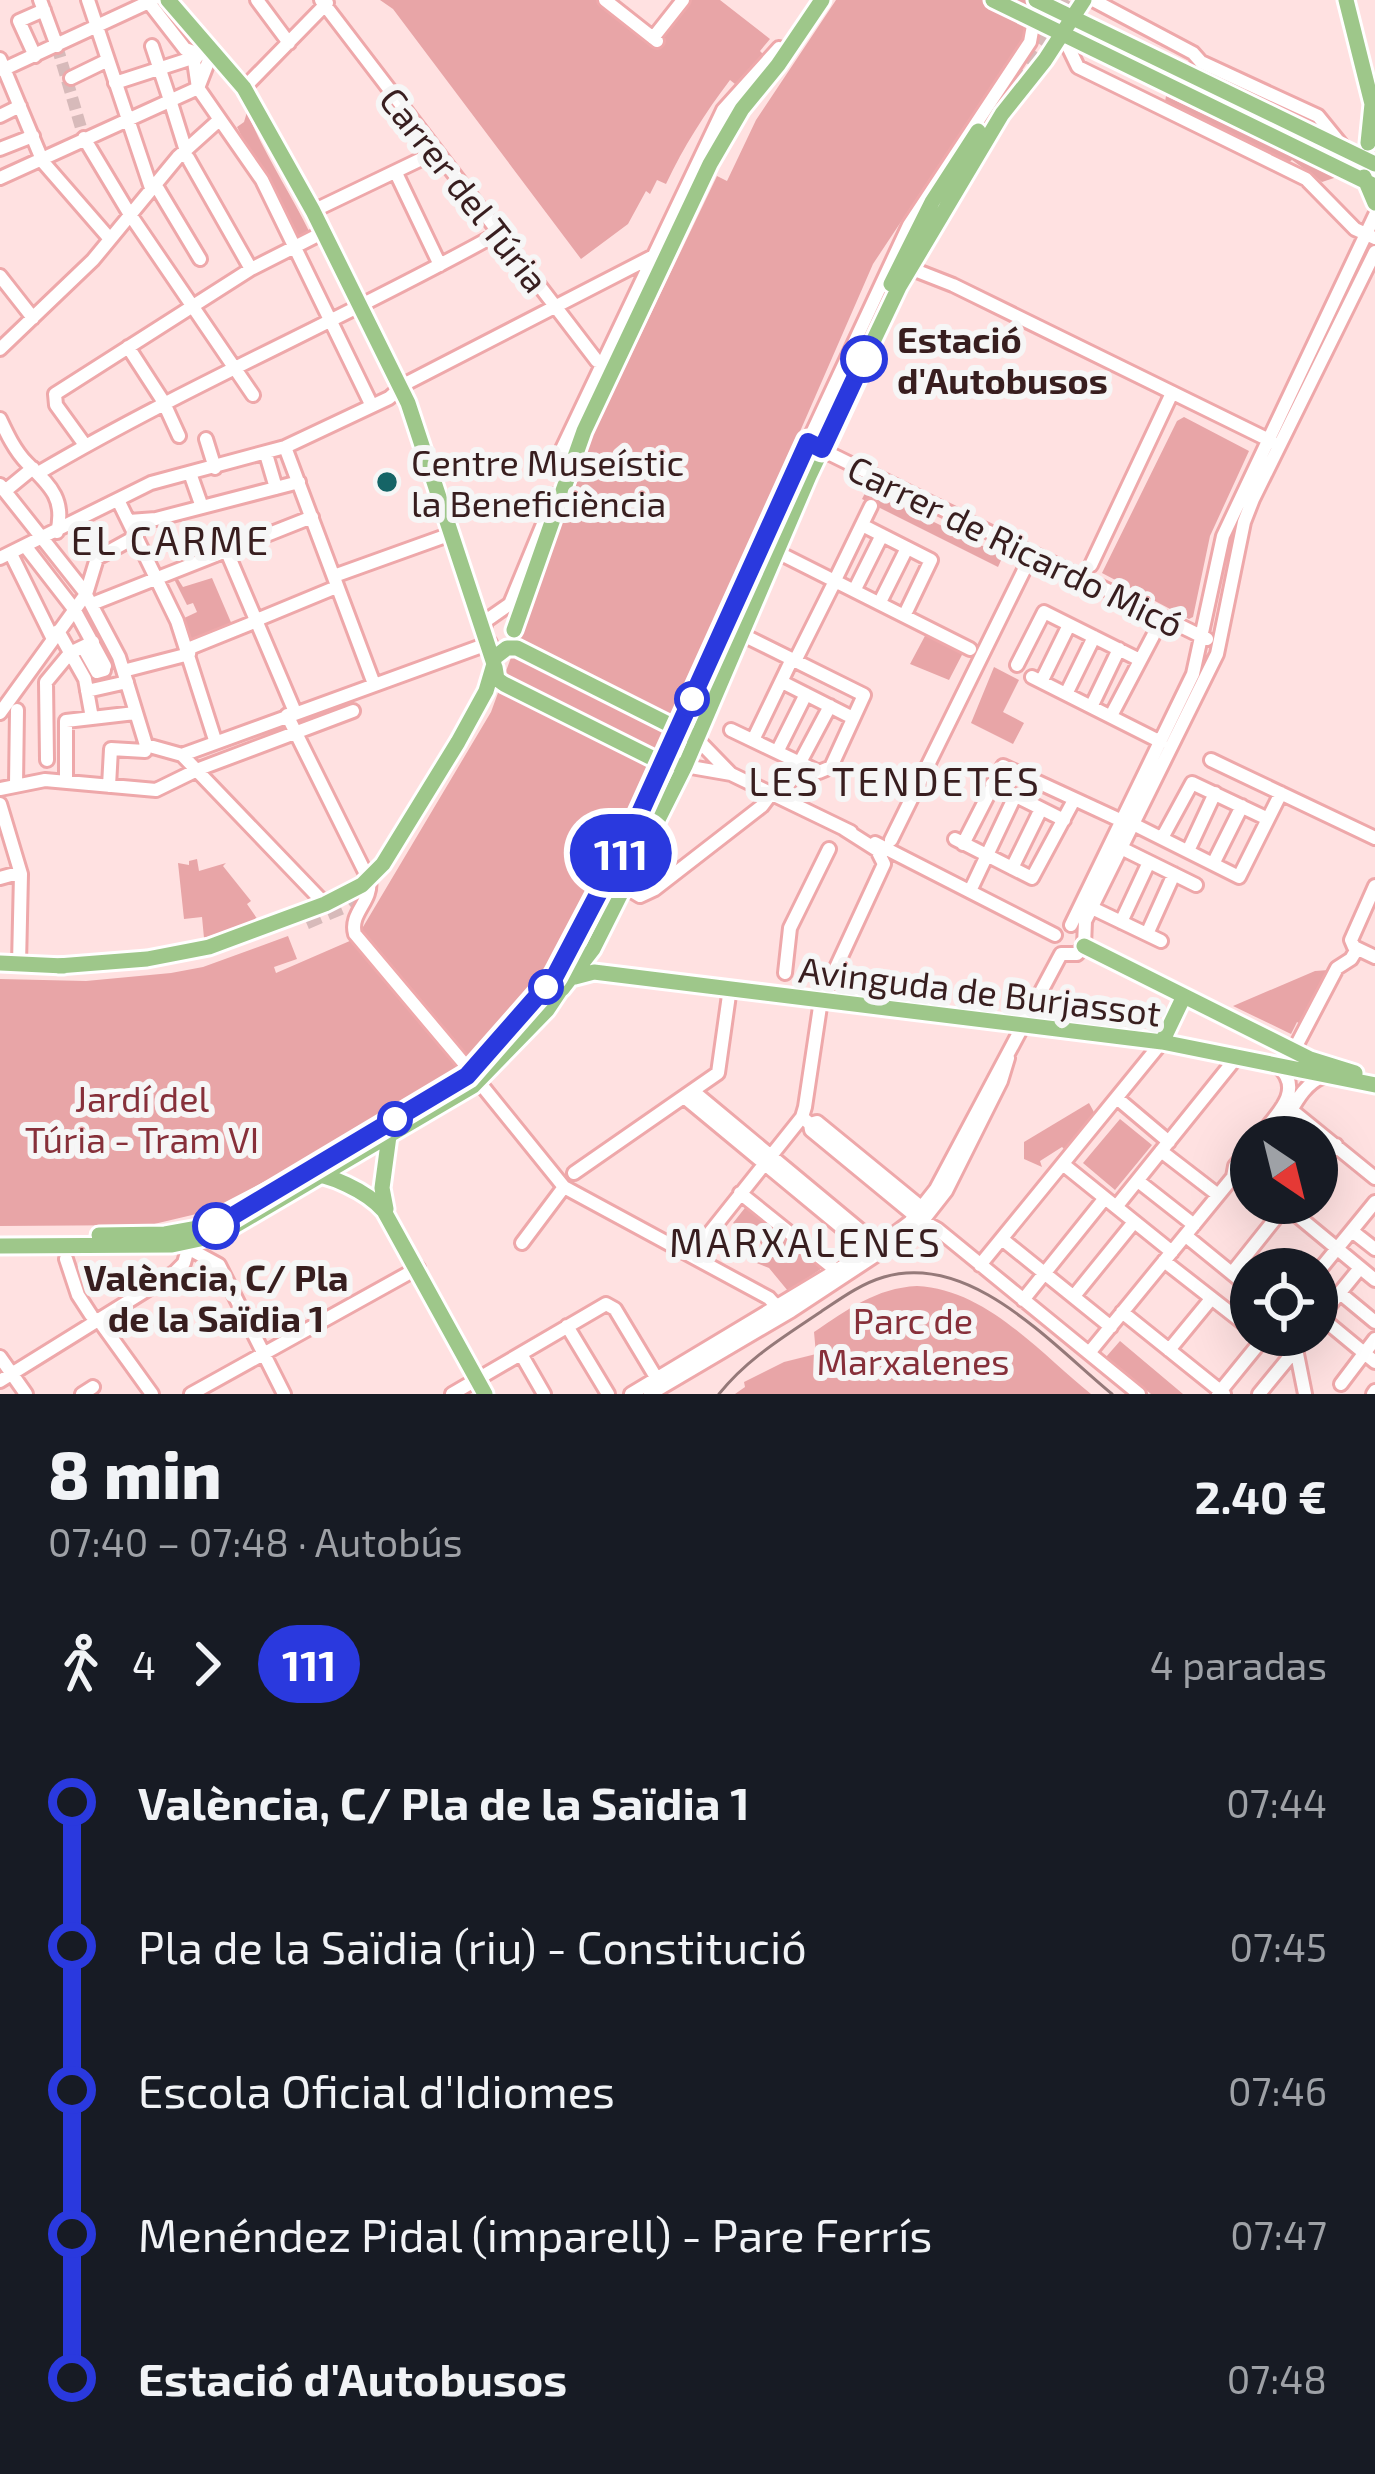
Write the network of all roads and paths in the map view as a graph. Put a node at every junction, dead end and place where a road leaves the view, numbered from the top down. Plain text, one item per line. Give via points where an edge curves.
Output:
1 (88, 0) edge
2 (168, 0) edge
3 (257, 0) edge
4 (605, 0) edge
5 (683, 0) edge
6 (812, 0) edge
7 (822, 0) edge
8 (993, 0) edge
9 (1088, 0) edge
10 (1350, 0) edge
11 (150, 1) edge
12 (325, 2) edge
13 (1040, 2) edge
14 (42, 5) edge
15 (1069, 19) edge
16 (1034, 20) junction
17 (98, 28) junction
18 (290, 43) junction
19 (57, 46) junction
20 (152, 46) dead end
21 (778, 48) junction
22 (199, 55) junction
23 (35, 56) junction
24 (1045, 59) junction
25 (108, 60) junction
26 (2, 66) edge
27 (160, 68) junction
28 (1078, 68) junction
29 (71, 78) dead end
30 (1375, 80) edge
31 (115, 83) junction
32 (198, 88) junction
33 (244, 88) junction
34 (20, 106) junction
35 (0, 116) edge
36 (127, 118) junction
37 (218, 121) junction
38 (977, 131) tunnel mouth
39 (33, 136) junction
40 (84, 138) junction
41 (1344, 148) junction
42 (0, 149) edge
43 (1370, 150) edge
44 (436, 152) junction
45 (184, 153) junction
46 (42, 159) junction
47 (710, 164) junction
48 (396, 173) junction
49 (0, 178) edge
50 (1370, 184) edge
51 (153, 186) junction
52 (922, 203) junction
53 (1375, 203) edge
54 (313, 211) junction
55 (129, 213) junction
56 (1375, 214) edge
57 (324, 232) junction
58 (496, 234) junction
59 (1371, 237) edge
60 (110, 239) junction
61 (295, 247) junction
62 (664, 249) junction
63 (1375, 252) edge
64 (200, 259) dead end
65 (906, 265) junction
66 (440, 266) junction
67 (251, 269) junction
68 (0, 276) edge
69 (5, 293) edge
70 (193, 305) junction
71 (554, 305) junction
72 (359, 306) junction
73 (33, 318) junction
74 (330, 321) junction
75 (128, 347) junction
76 (0, 349) edge
77 (612, 360) junction
78 (234, 367) junction
79 (400, 389) junction
80 (1172, 393) junction
81 (253, 394) dead end
82 (163, 401) junction
83 (372, 406) junction
84 (0, 419) edge
85 (584, 431) junction
86 (179, 436) dead end
87 (206, 439) dead end
88 (1274, 443) junction
89 (85, 445) junction
90 (814, 446) junction
91 (285, 447) junction
92 (266, 454) junction
93 (214, 468) junction
94 (567, 468) junction
95 (36, 470) junction
96 (190, 473) junction
97 (809, 476) junction
98 (298, 482) junction
99 (3, 488) edge
100 (276, 488) junction
101 (118, 500) junction
102 (871, 506) dead end
103 (202, 507) junction
104 (312, 517) junction
105 (129, 521) junction
106 (862, 525) junction
107 (51, 534) junction
108 (452, 534) junction
109 (882, 535) junction
110 (137, 536) junction
111 (26, 548) junction
112 (907, 548) junction
113 (227, 552) junction
114 (777, 552) junction
115 (6, 556) edge
116 (1091, 565) dead end
117 (1026, 566) dead end
118 (48, 576) junction
119 (158, 578) junction
120 (334, 582) junction
121 (856, 585) dead end
122 (27, 588) junction
123 (63, 596) junction
124 (1209, 597) junction
125 (882, 598) dead end
126 (89, 599) junction
127 (1230, 601) junction
128 (74, 609) junction
129 (40, 613) junction
130 (911, 616) junction
131 (258, 620) junction
132 (1069, 625) junction
133 (514, 630) dead end
134 (736, 632) junction
135 (55, 634) junction
136 (1202, 635) junction
137 (1153, 636) dead end
138 (1094, 637) junction
139 (82, 647) junction
140 (490, 648) junction
141 (970, 649) dead end
142 (1119, 650) junction
143 (189, 654) junction
144 (1216, 654) junction
145 (795, 658) junction
146 (1140, 660) junction
147 (111, 662) junction
148 (1017, 665) dead end
149 (127, 676) junction
150 (782, 682) junction
151 (374, 684) junction
152 (1068, 690) dead end
153 (87, 691) junction
154 (806, 694) junction
155 (1093, 703) dead end
156 (8, 704) edge
157 (830, 706) junction
158 (698, 707) tunnel mouth
159 (352, 711) dead end
160 (46, 712) junction
161 (1113, 712) dead end
162 (135, 713) junction
163 (291, 713) junction
164 (92, 718) junction
165 (853, 718) junction
166 (676, 726) junction
167 (66, 730) junction
168 (731, 730) dead end
169 (293, 732) junction
170 (46, 737) junction
171 (696, 738) junction
172 (215, 740) junction
173 (753, 740) junction
174 (1161, 742) junction
175 (145, 746) junction
176 (777, 752) junction
177 (182, 755) junction
178 (66, 758) junction
179 (16, 760) junction
180 (47, 760) junction
181 (1211, 760) dead end
182 (660, 762) junction
183 (802, 764) junction
184 (685, 766) junction
185 (196, 770) junction
186 (731, 774) junction
187 (67, 782) junction
188 (992, 784) junction
189 (16, 785) junction
190 (110, 786) junction
191 (0, 789) edge
192 (662, 790) tunnel mouth
193 (1216, 793) junction
194 (1281, 794) junction
195 (776, 796) junction
196 (1016, 796) junction
197 (1074, 800) junction
198 (0, 804) edge
199 (1242, 806) junction
200 (1041, 808) junction
201 (1268, 818) junction
202 (1064, 820) junction
203 (1128, 822) junction
204 (837, 836) junction
205 (1162, 838) junction
206 (1375, 838) edge
207 (891, 840) dead end
208 (1121, 848) junction
209 (1188, 851) junction
210 (987, 856) junction
211 (1149, 862) junction
212 (1213, 864) junction
213 (922, 866) junction
214 (1012, 868) junction
215 (18, 873) dead end
216 (1174, 874) junction
217 (0, 878) edge
218 (369, 880) junction
219 (1196, 885) dead end
220 (1375, 886) edge
221 (625, 887) junction
222 (874, 889) junction
223 (970, 892) junction
224 (325, 904) junction
225 (1092, 908) junction
226 (306, 922) tunnel mouth
227 (1121, 922) junction
228 (1079, 934) junction
229 (1147, 934) junction
230 (1055, 935) junction
231 (1161, 941) dead end
232 (1358, 949) junction
233 (0, 952) edge
234 (1061, 954) junction
235 (1375, 957) edge
236 (12, 963) edge
237 (58, 966) junction
238 (564, 981) junction
239 (784, 983) junction
240 (730, 988) junction
241 (1184, 996) junction
242 (821, 1000) junction
243 (1022, 1026) junction
244 (1162, 1042) junction
245 (1294, 1051) junction
246 (1236, 1058) junction
247 (1278, 1066) junction
248 (472, 1074) junction
249 (1324, 1076) junction
250 (1375, 1081) edge
251 (688, 1094) junction
252 (1118, 1099) junction
253 (1289, 1106) junction
254 (1279, 1116) edge
255 (1284, 1116) edge
256 (1301, 1116) edge
257 (806, 1120) junction
258 (389, 1136) junction
259 (1165, 1146) junction
260 (1338, 1147) edge
261 (767, 1160) junction
262 (1064, 1165) junction
263 (313, 1174) junction
264 (1375, 1178) edge
265 (1138, 1180) junction
266 (568, 1182) junction
267 (1230, 1186) edge
268 (272, 1191) junction
269 (740, 1193) junction
270 (1218, 1196) junction
271 (1375, 1202) edge
272 (1110, 1203) junction
273 (922, 1216) junction
274 (1134, 1222) junction
275 (392, 1223) junction
276 (1270, 1224) edge
277 (1308, 1224) edge
278 (1190, 1230) junction
279 (1352, 1231) junction
280 (0, 1235) edge
281 (1003, 1239) junction
282 (885, 1241) junction
283 (522, 1243) dead end
284 (190, 1244) junction
285 (0, 1246) edge
286 (1252, 1248) edge
287 (1335, 1248) edge
288 (1337, 1248) edge
289 (1375, 1249) edge
290 (1338, 1251) edge
291 (692, 1255) junction
292 (1168, 1257) junction
293 (66, 1259) dead end
294 (857, 1259) junction
295 (980, 1265) junction
296 (418, 1268) junction
297 (1360, 1268) junction
298 (837, 1271) junction
299 (1045, 1272) junction
300 (1230, 1272) edge
301 (1375, 1280) edge
302 (1340, 1293) joint
303 (1074, 1296) junction
304 (1023, 1300) junction
305 (1211, 1300) junction
306 (778, 1308) junction
307 (1122, 1312) junction
308 (1230, 1314) edge
309 (94, 1317) junction
310 (1375, 1322) edge
311 (567, 1326) junction
312 (1111, 1327) junction
313 (1338, 1332) edge
314 (1375, 1339) edge
315 (1169, 1350) junction
316 (264, 1353) junction
317 (1088, 1353) junction
318 (521, 1354) junction
319 (1245, 1356) edge
320 (0, 1358) edge
321 (1370, 1358) edge
322 (6, 1377) edge
323 (657, 1378) junction
324 (1341, 1384) dead end
325 (482, 1387) edge
326 (1221, 1393) edge
327 (26, 1394) edge
328 (152, 1394) edge
329 (191, 1394) edge
330 (284, 1394) edge
331 (452, 1394) edge
332 (544, 1394) edge
333 (608, 1394) edge
334 (632, 1394) edge
335 (650, 1394) edge
336 (1139, 1394) edge
337 (1259, 1394) edge
338 (1305, 1394) edge

1 - 17 street
2 - 22 main road
3 - 18 street
4 - 5 street via 655,40
6 - 21 main road
7 - 47 main road
8 - 16 main road
9 - 15 main road
9 - 41 street via 1318,116
10 - 30 main road
10 - 43 main road via 1372,104
11 - 17 street
11 - 22 street via 185,49
12 - 18 street
12 - 44 street, Carrer del Túria
13 - 15 main road
14 - 19 street
14 - 23 street via 19,21
15 - 16 main road
15 - 24 main road
15 - 28 street
15 - 41 main road
15 - 50 main road
16 - 52 street via 1030,42
17 - 19 street
17 - 25 street
18 - 33 street
19 - 23 street
20 - 27 street
21 - 47 main road via 730,115
21 - 62 street via 723,110
22 - 27 street
22 - 32 street
22 - 33 main road
23 - 26 street
24 - 28 street
24 - 65 main road
25 - 29 street
25 - 31 street
26 - 34 street
27 - 31 street
27 - 45 street
28 - 59 street via 1306,179
31 - 36 street
32 - 36 street
32 - 37 street
33 - 54 main road
34 - 35 street
34 - 39 street
36 - 40 street
36 - 51 street
37 - 45 street
37 - 61 street via 238,141
38 - 65 main road via 932,202
39 - 42 street
39 - 46 street
40 - 46 street
40 - 55 street
41 - 43 main road
43 - 50 main road
44 - 48 street
44 - 58 street, Carrer del Túria
45 - 51 street
45 - 67 street
46 - 49 street
46 - 60 street
47 - 62 main road
48 - 54 street
48 - 66 street
50 - 53 main road
51 - 55 street
51 - 64 street
52 - 65 street via 900,251
52 - 90 street
54 - 57 main road
55 - 60 street
55 - 70 street
56 - 59 street
57 - 61 street
57 - 72 main road
58 - 66 street
58 - 71 street, Carrer del Túria
59 - 88 street
60 - 73 street
61 - 67 street
61 - 74 street
62 - 71 street
62 - 77 main road
63 - 88 street
65 - 80 street
65 - 90 main road
66 - 72 street
67 - 70 street
68 - 69 street
69 - 73 street
70 - 75 street
70 - 78 street
71 - 77 street, Carrer del Túria via 598,361
71 - 79 street
72 - 74 street
72 - 79 main road
73 - 76 street
74 - 78 street
74 - 83 street
75 - 82 street
75 - 89 street via 56,394
77 - 85 main road
77 - 94 street via 562,449
78 - 81 street
78 - 82 street
79 - 83 street
79 - 108 main road
80 - 88 street
80 - 116 street
82 - 86 street
82 - 89 street
83 - 91 street
84 - 95 street
85 - 94 street
85 - 133 main road
87 - 93 street
88 - 124 street via 1222,536
88 - 127 street via 1244,522
89 - 95 street
90 - 97 main road
90 - 134 main road
90 - 136 street, Carrer de Ricardo Micó
90 - 166 street
91 - 92 street
91 - 98 street
92 - 93 street
92 - 100 street
93 - 96 street
94 - 140 street via 510,604 487,620
95 - 99 street
95 - 107 street via 53,488 60,524
96 - 101 street
96 - 103 street
97 - 114 main road
97 - 134 main road
98 - 100 street
98 - 104 street
99 - 107 street
100 - 103 street
101 - 105 street
101 - 107 street
102 - 106 street
103 - 105 street
104 - 113 street
104 - 120 street
105 - 110 street
106 - 109 street
106 - 145 street
107 - 111 street
107 - 126 street
108 - 120 street
108 - 140 main road
109 - 112 street
109 - 121 street
110 - 119 street
110 - 126 street via 98,557
111 - 115 street
111 - 118 street
112 - 125 street
112 - 130 street via 932,560
113 - 119 street
113 - 131 street
114 - 130 street
114 - 134 main road
115 - 122 street
117 - 207 street
118 - 122 street
118 - 123 street
119 - 126 street
119 - 143 street
120 - 131 street
120 - 151 street
122 - 129 street
123 - 128 street
123 - 129 street
124 - 127 street via 1219,609
124 - 136 street
126 - 128 street
126 - 147 street
127 - 144 street
128 - 135 street
128 - 139 street
129 - 135 street
130 - 141 street
131 - 143 street
131 - 163 street
132 - 138 street
132 - 148 street via 1044,612
132 - 174 street via 1037,677
134 - 145 street
134 - 158 main road
134 - 171 main road
135 - 139 street
135 - 156 street
136 - 144 street, Carrer de Ricardo Micó
136 - 174 street
137 - 146 street
138 - 142 street
138 - 152 street
139 - 147 street
139 - 153 street
139 - 160 street via 46,682
140 - 151 street
140 - 166 main road via 517,648
140 - 182 main road via 504,684
140 - 218 main road via 478,709
142 - 146 street
142 - 155 street
143 - 149 street
143 - 172 street
144 - 203 street
145 - 150 street
145 - 165 street via 864,695
146 - 161 street
147 - 149 street
149 - 153 street
149 - 162 street
150 - 154 street
150 - 173 street
151 - 163 street
153 - 164 street
154 - 157 street
154 - 176 street
156 - 160 street
156 - 179 street
157 - 165 street
157 - 183 street
159 - 169 street
160 - 170 street
162 - 164 street
162 - 175 street
163 - 169 street
163 - 172 street
164 - 167 street
165 - 183 street via 831,767 819,772
166 - 171 main road
166 - 182 street
167 - 170 street
167 - 178 street
168 - 173 street
169 - 185 street
169 - 218 street
170 - 180 street
171 - 184 main road
171 - 186 street
172 - 177 street
173 - 176 street
174 - 203 street
175 - 177 street
175 - 190 street via 111,749
176 - 183 street
177 - 185 street
178 - 180 street
178 - 187 street
179 - 180 street
179 - 189 street
181 - 194 street
182 - 184 main road
182 - 238 street
183 - 195 street
184 - 186 street
184 - 221 main road
185 - 190 street via 156,790
185 - 224 street
186 - 195 street
187 - 189 street
187 - 190 street
188 - 196 street
188 - 197 street via 1003,766
188 - 210 street via 959,841
189 - 191 street
192 - 238 main road
193 - 199 street
193 - 205 street via 1192,783
193 - 209 street
194 - 201 street
194 - 206 street
195 - 204 street
195 - 221 street via 655,889 640,896
196 - 200 street
196 - 210 street
197 - 202 street
197 - 203 street
198 - 236 street via 21,874
199 - 201 street
199 - 212 street
200 - 202 street
200 - 214 street
201 - 212 street via 1239,877
202 - 214 street via 1032,878
203 - 205 street
203 - 208 street
203 - 228 street
204 - 213 street
204 - 222 street via 878,850 884,859
204 - 239 street via 790,928
205 - 209 street
208 - 211 street
208 - 225 street
209 - 212 street
210 - 214 street
210 - 223 street
211 - 216 street
211 - 227 street
213 - 222 street via 892,865
213 - 223 street
215 - 217 street
216 - 219 street
216 - 229 street
218 - 224 main road
218 - 248 street via 355,934
220 - 232 street via 1352,934
221 - 238 main road
222 - 242 street
223 - 230 street
224 - 237 main road via 192,952
225 - 227 street
225 - 228 street
226 - 237 main road via 177,964
227 - 229 street
228 - 230 street
228 - 234 street via 1072,956
228 - 241 main road, Avinguda de Burjassot
229 - 231 street
230 - 234 street
232 - 235 street
232 - 245 street via 1337,968
233 - 236 street
234 - 243 street
236 - 237 main road
238 - 240 main road, Avinguda de Burjassot via 594,972
238 - 248 main road
239 - 240 main road, Avinguda de Burjassot
239 - 242 main road, Avinguda de Burjassot
240 - 251 street via 718,1072
241 - 244 main road
241 - 245 main road, Avinguda de Burjassot
242 - 243 main road, Avinguda de Burjassot
242 - 257 street
243 - 244 main road, Avinguda de Burjassot
243 - 273 street via 1001,1082
244 - 246 main road, Avinguda de Burjassot
244 - 252 street
245 - 250 main road, Avinguda de Burjassot
246 - 247 main road, Avinguda de Burjassot
246 - 259 street
247 - 249 main road, Avinguda de Burjassot
247 - 253 street via 1291,1085
248 - 258 main road
248 - 263 street
248 - 266 street
249 - 250 main road, Avinguda de Burjassot
249 - 253 street
251 - 261 street
251 - 266 street
252 - 259 street
252 - 262 street
253 - 254 street
253 - 255 street
253 - 256 street
257 - 261 street
257 - 273 street
258 - 263 main road
258 - 275 main road via 382,1194
259 - 265 street
259 - 270 street
260 - 264 street
261 - 269 street
261 - 282 street via 872,1240
261 - 294 street via 859,1241
262 - 272 street
262 - 281 street
263 - 268 main road
263 - 275 main road via 374,1200
263 - 284 main road via 234,1227
265 - 272 street
265 - 278 street
266 - 283 street
266 - 291 street
267 - 270 street
268 - 280 main road via 212,1223 165,1234
268 - 284 street
269 - 291 street
269 - 298 street
270 - 278 street
271 - 279 street
272 - 274 street
272 - 299 street
273 - 282 street
273 - 295 street
273 - 335 street via 877,1257
274 - 292 street
274 - 303 street
275 - 296 main road
276 - 286 street
277 - 287 street
278 - 292 street
278 - 300 street
279 - 288 street
279 - 289 street
281 - 295 street
281 - 299 street
282 - 294 street
284 - 285 main road
284 - 309 street via 180,1269
284 - 316 street via 219,1265
290 - 297 street
291 - 306 street
292 - 305 street
292 - 307 street
293 - 309 street
294 - 298 street
295 - 304 street
296 - 316 street
296 - 325 main road
297 - 301 street
297 - 302 street
298 - 306 street
299 - 303 street
299 - 304 street
302 - 310 street
303 - 312 street
304 - 317 street
305 - 308 street
305 - 315 street
306 - 323 street
307 - 312 street
307 - 315 street
309 - 322 street
309 - 328 street
311 - 318 street
311 - 323 street via 613,1306
311 - 333 street
312 - 317 street
313 - 321 street
314 - 321 street
315 - 326 street
316 - 329 street
316 - 330 street
317 - 336 street
318 - 325 street
318 - 332 street
319 - 326 street
320 - 322 street
321 - 324 street
322 - 327 street
323 - 334 street
325 - 331 street
337 - 338 street via 1296,1349

